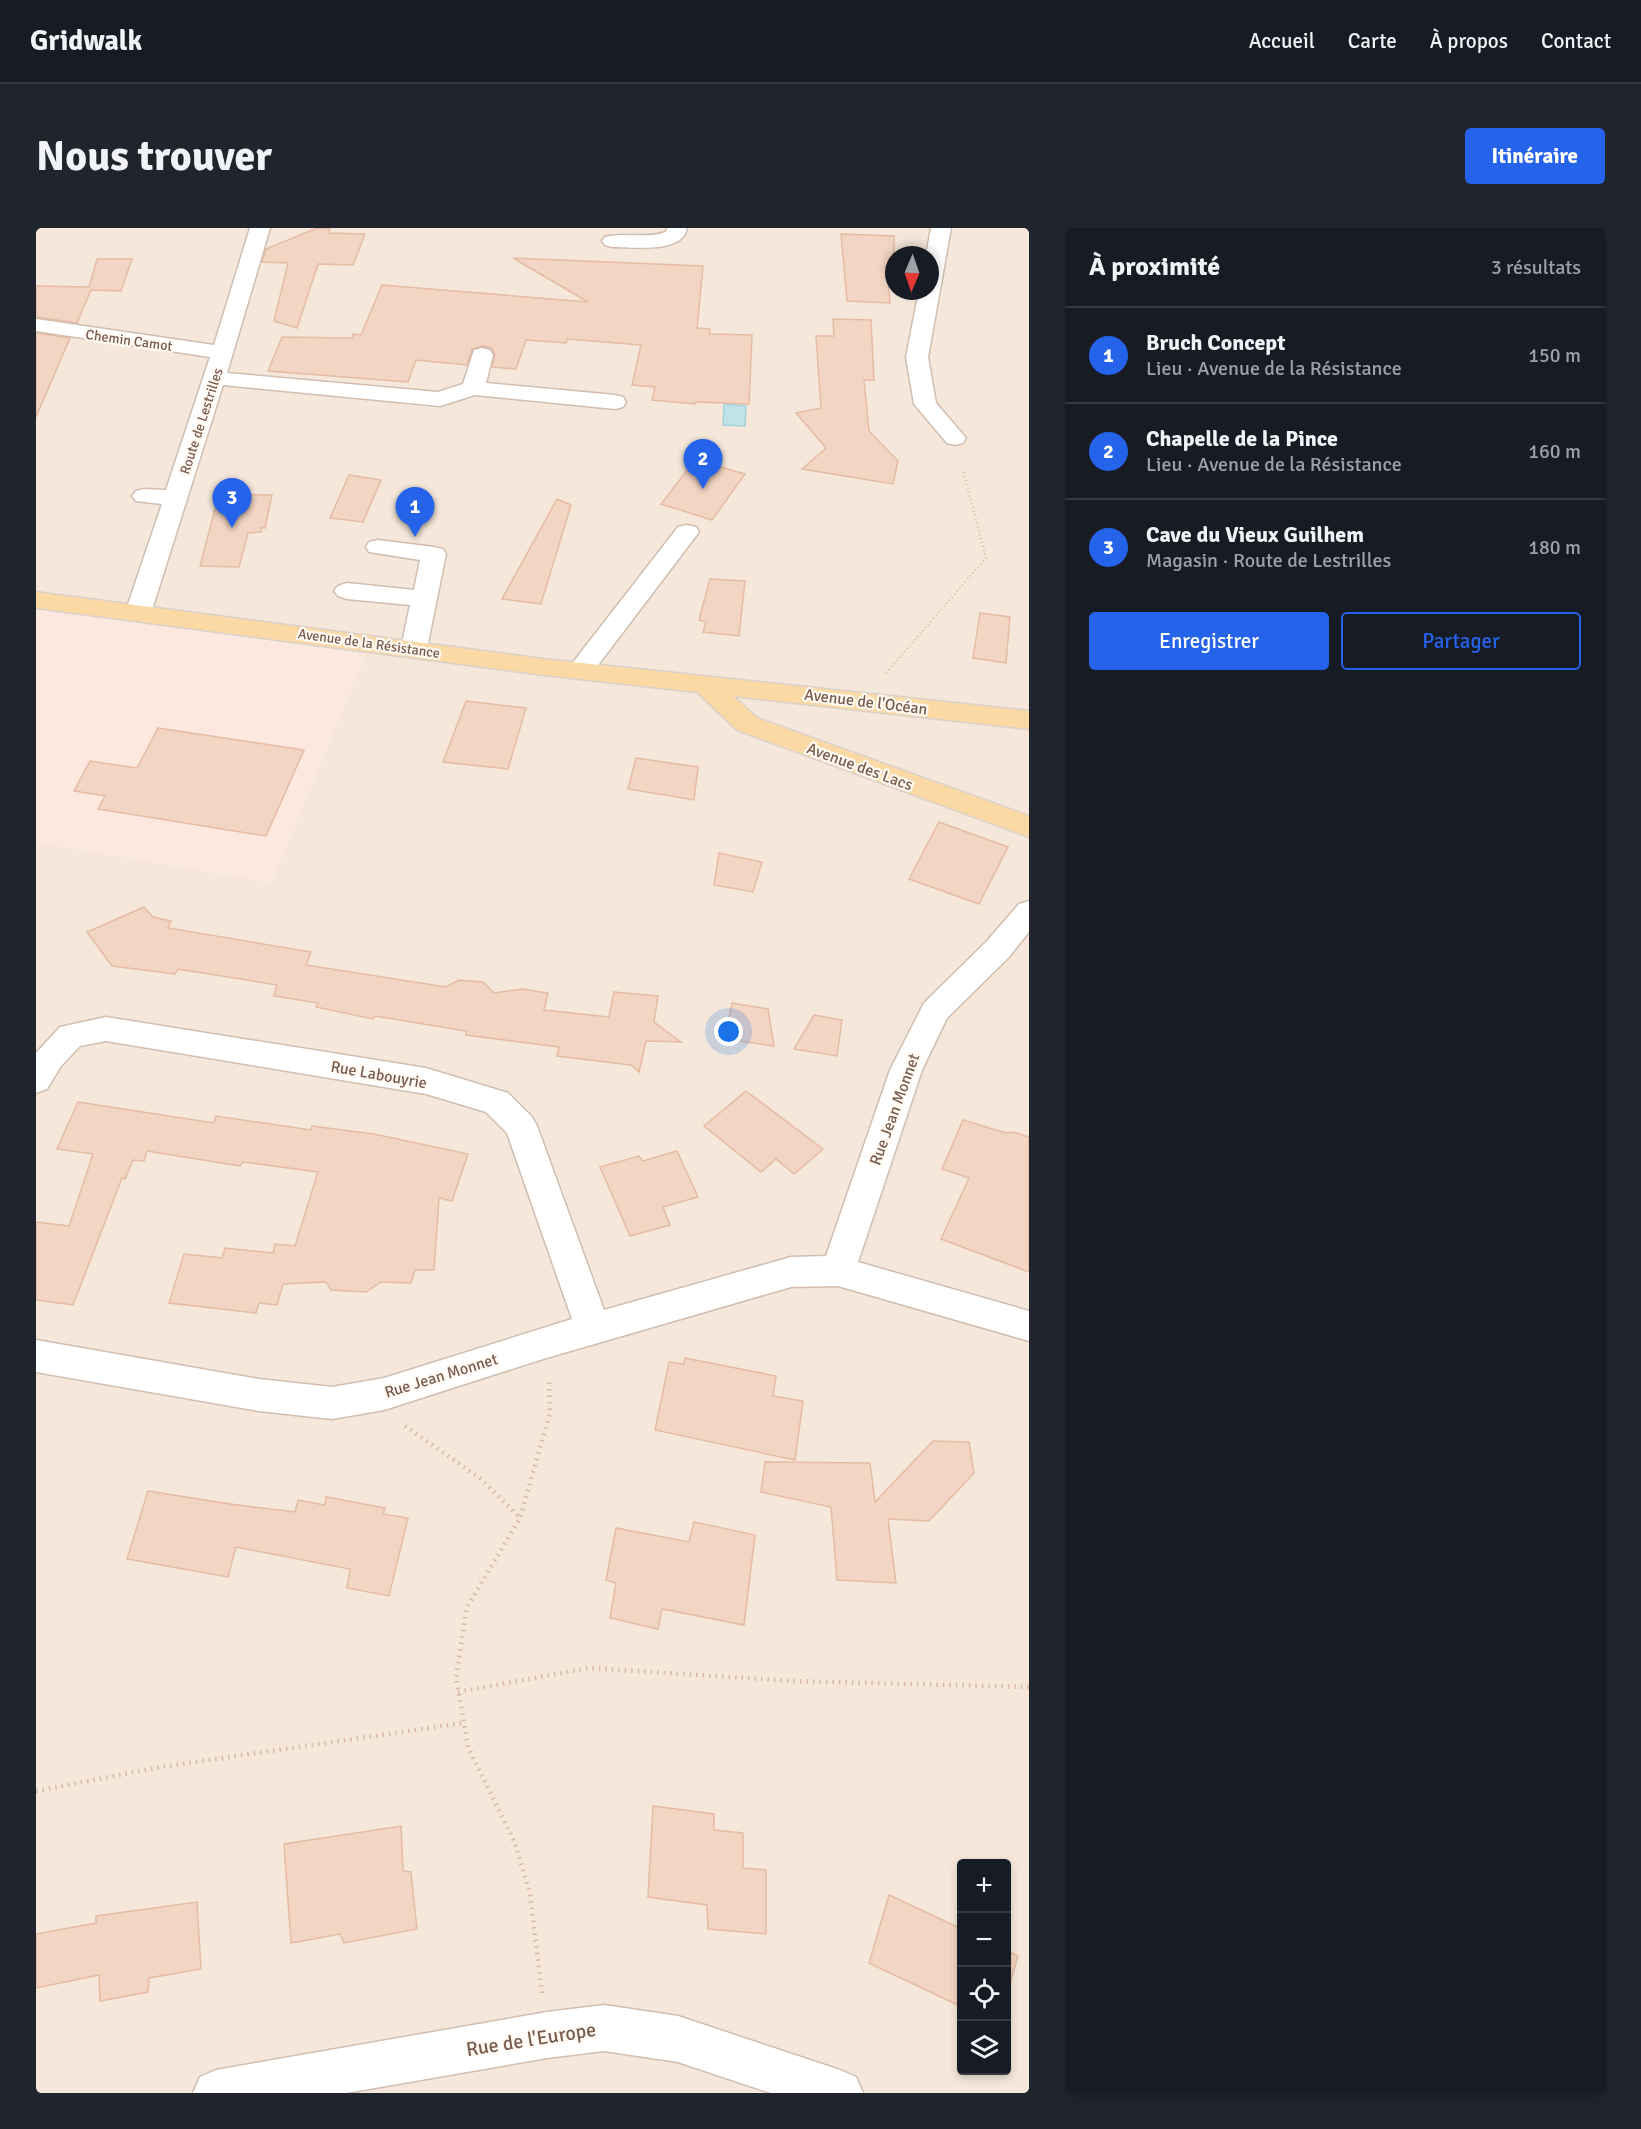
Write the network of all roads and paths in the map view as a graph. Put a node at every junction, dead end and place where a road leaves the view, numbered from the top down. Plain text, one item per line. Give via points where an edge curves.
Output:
1 (260, 228) edge
2 (677, 228) edge
3 (941, 228) edge
4 (612, 241) dead end
5 (36, 326) edge
6 (223, 352) junction
7 (482, 355) dead end
8 (215, 378) junction
9 (473, 388) junction
10 (615, 402) dead end
11 (955, 438) joint
12 (144, 496) dead end
13 (176, 498) junction
14 (687, 532) dead end
15 (378, 547) dead end
16 (347, 591) dead end
17 (425, 599) junction
18 (36, 600) edge
19 (138, 613) junction
20 (414, 648) junction
21 (580, 671) junction
22 (703, 683) junction
23 (862, 700) junction
24 (1029, 720) edge
25 (1029, 827) edge
26 (1029, 912) edge
27 (36, 1080) edge
28 (838, 1271) junction
29 (1029, 1326) edge
30 (593, 1328) junction
31 (543, 1343) junction
32 (36, 1356) edge
33 (384, 1394) junction
34 (520, 1518) junction
35 (1029, 1687) edge
36 (458, 1692) junction
37 (463, 1723) junction
38 (36, 1791) edge
39 (547, 2035) junction
40 (216, 2093) edge
41 (840, 2093) edge

1 - 6 street, Route de Lestrilles
2 - 4 street via 676,235 657,242
3 - 11 street via 917,357 925,404
5 - 6 street, Chemin Camot
6 - 8 street, Route de Lestrilles
7 - 9 street
8 - 9 street via 440,399
8 - 13 street, Route de Lestrilles
9 - 10 street
11 - 23 path via 986,558
12 - 13 street
13 - 19 street, Route de Lestrilles
14 - 21 street
15 - 17 street via 434,554
16 - 17 street
17 - 20 street
18 - 19 main road, Avenue de la Résistance
19 - 20 main road, Avenue de la Résistance
20 - 21 main road, Avenue de la Résistance
21 - 22 main road, Avenue de la Résistance
22 - 23 main road, Avenue de l'Océan
22 - 25 main road, Avenue des Lacs via 747,724
23 - 24 main road, Avenue de l'Océan
26 - 28 street, Rue Jean Monnet via 935,1011 906,1070
27 - 30 street, Rue Labouyrie via 50,1057 71,1036 106,1029 426,1081 497,1102 520,1125
28 - 29 street, Rue Jean Monnet
28 - 30 street, Rue Jean Monnet via 791,1272
30 - 31 street, Rue Jean Monnet
31 - 33 street, Rue Jean Monnet
31 - 34 path via 550,1413
32 - 33 street, Rue Jean Monnet via 332,1403
33 - 34 path via 408,1430 470,1468
34 - 36 path via 467,1607 456,1677
35 - 36 path via 792,1681 589,1668
36 - 37 path
37 - 38 path via 161,1767
37 - 39 path via 468,1747 515,1843 530,1894
39 - 40 street, Rue de l'Europe
39 - 41 street, Rue de l'Europe via 604,2028 678,2039

